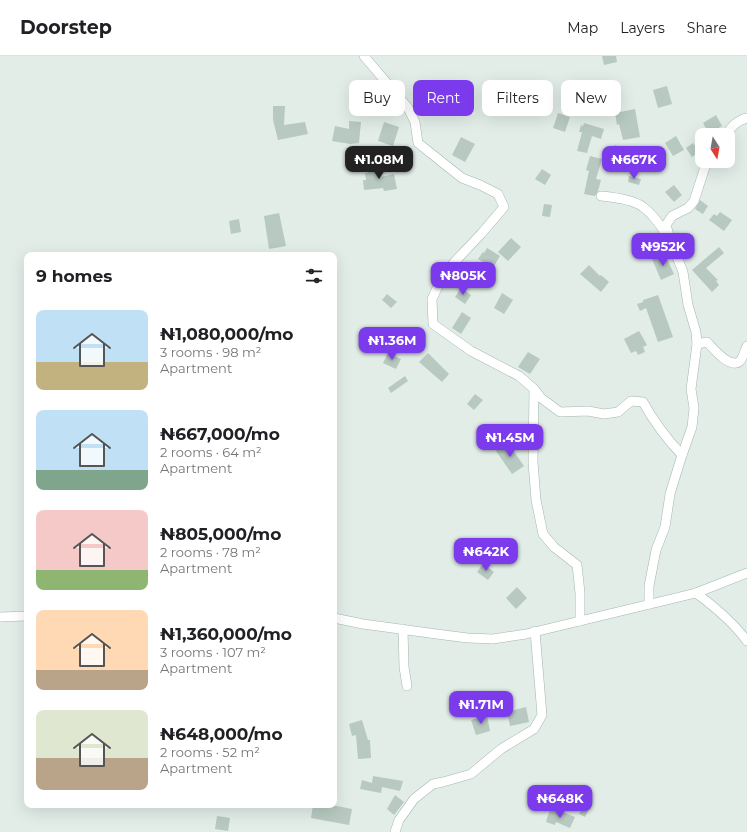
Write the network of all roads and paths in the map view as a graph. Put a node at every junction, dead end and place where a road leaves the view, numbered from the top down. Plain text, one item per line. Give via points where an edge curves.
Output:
1 (364, 56) edge
2 (747, 118) edge
3 (730, 128) edge
4 (704, 168) edge
5 (601, 196) dead end
6 (671, 242) junction
7 (697, 344) junction
8 (747, 346) edge
9 (534, 389) junction
10 (682, 455) junction
11 (747, 573) edge
12 (696, 593) junction
13 (649, 604) junction
14 (24, 616) edge
15 (0, 617) edge
16 (337, 619) edge
17 (580, 621) junction
18 (403, 629) junction
19 (535, 631) junction
20 (747, 641) edge
21 (407, 686) dead end
22 (395, 832) edge

1 - 9 street via 408,108 415,122 418,143 462,178 498,194 504,207 444,273 432,300 433,324 472,351 519,376
2 - 3 street
4 - 6 street via 694,201 688,208 672,216 666,225
5 - 6 street via 618,198 642,206 660,225
6 - 7 street via 683,272
7 - 8 street via 707,342 726,361 735,363 740,360
7 - 10 street via 691,389 694,408 692,427
9 - 10 street via 541,398 560,412 604,414 618,412 631,400 643,402 666,439
9 - 17 street via 533,462 536,500 543,534 554,547 577,565
10 - 13 street via 670,494 665,526 656,550 649,586
11 - 12 street
12 - 13 street
12 - 20 street via 717,609
13 - 17 street
14 - 15 street
16 - 18 street
17 - 19 street
18 - 19 street via 468,638 493,638
18 - 21 street
19 - 22 street via 542,716 534,729 501,749 471,774 433,784 414,799 399,820

